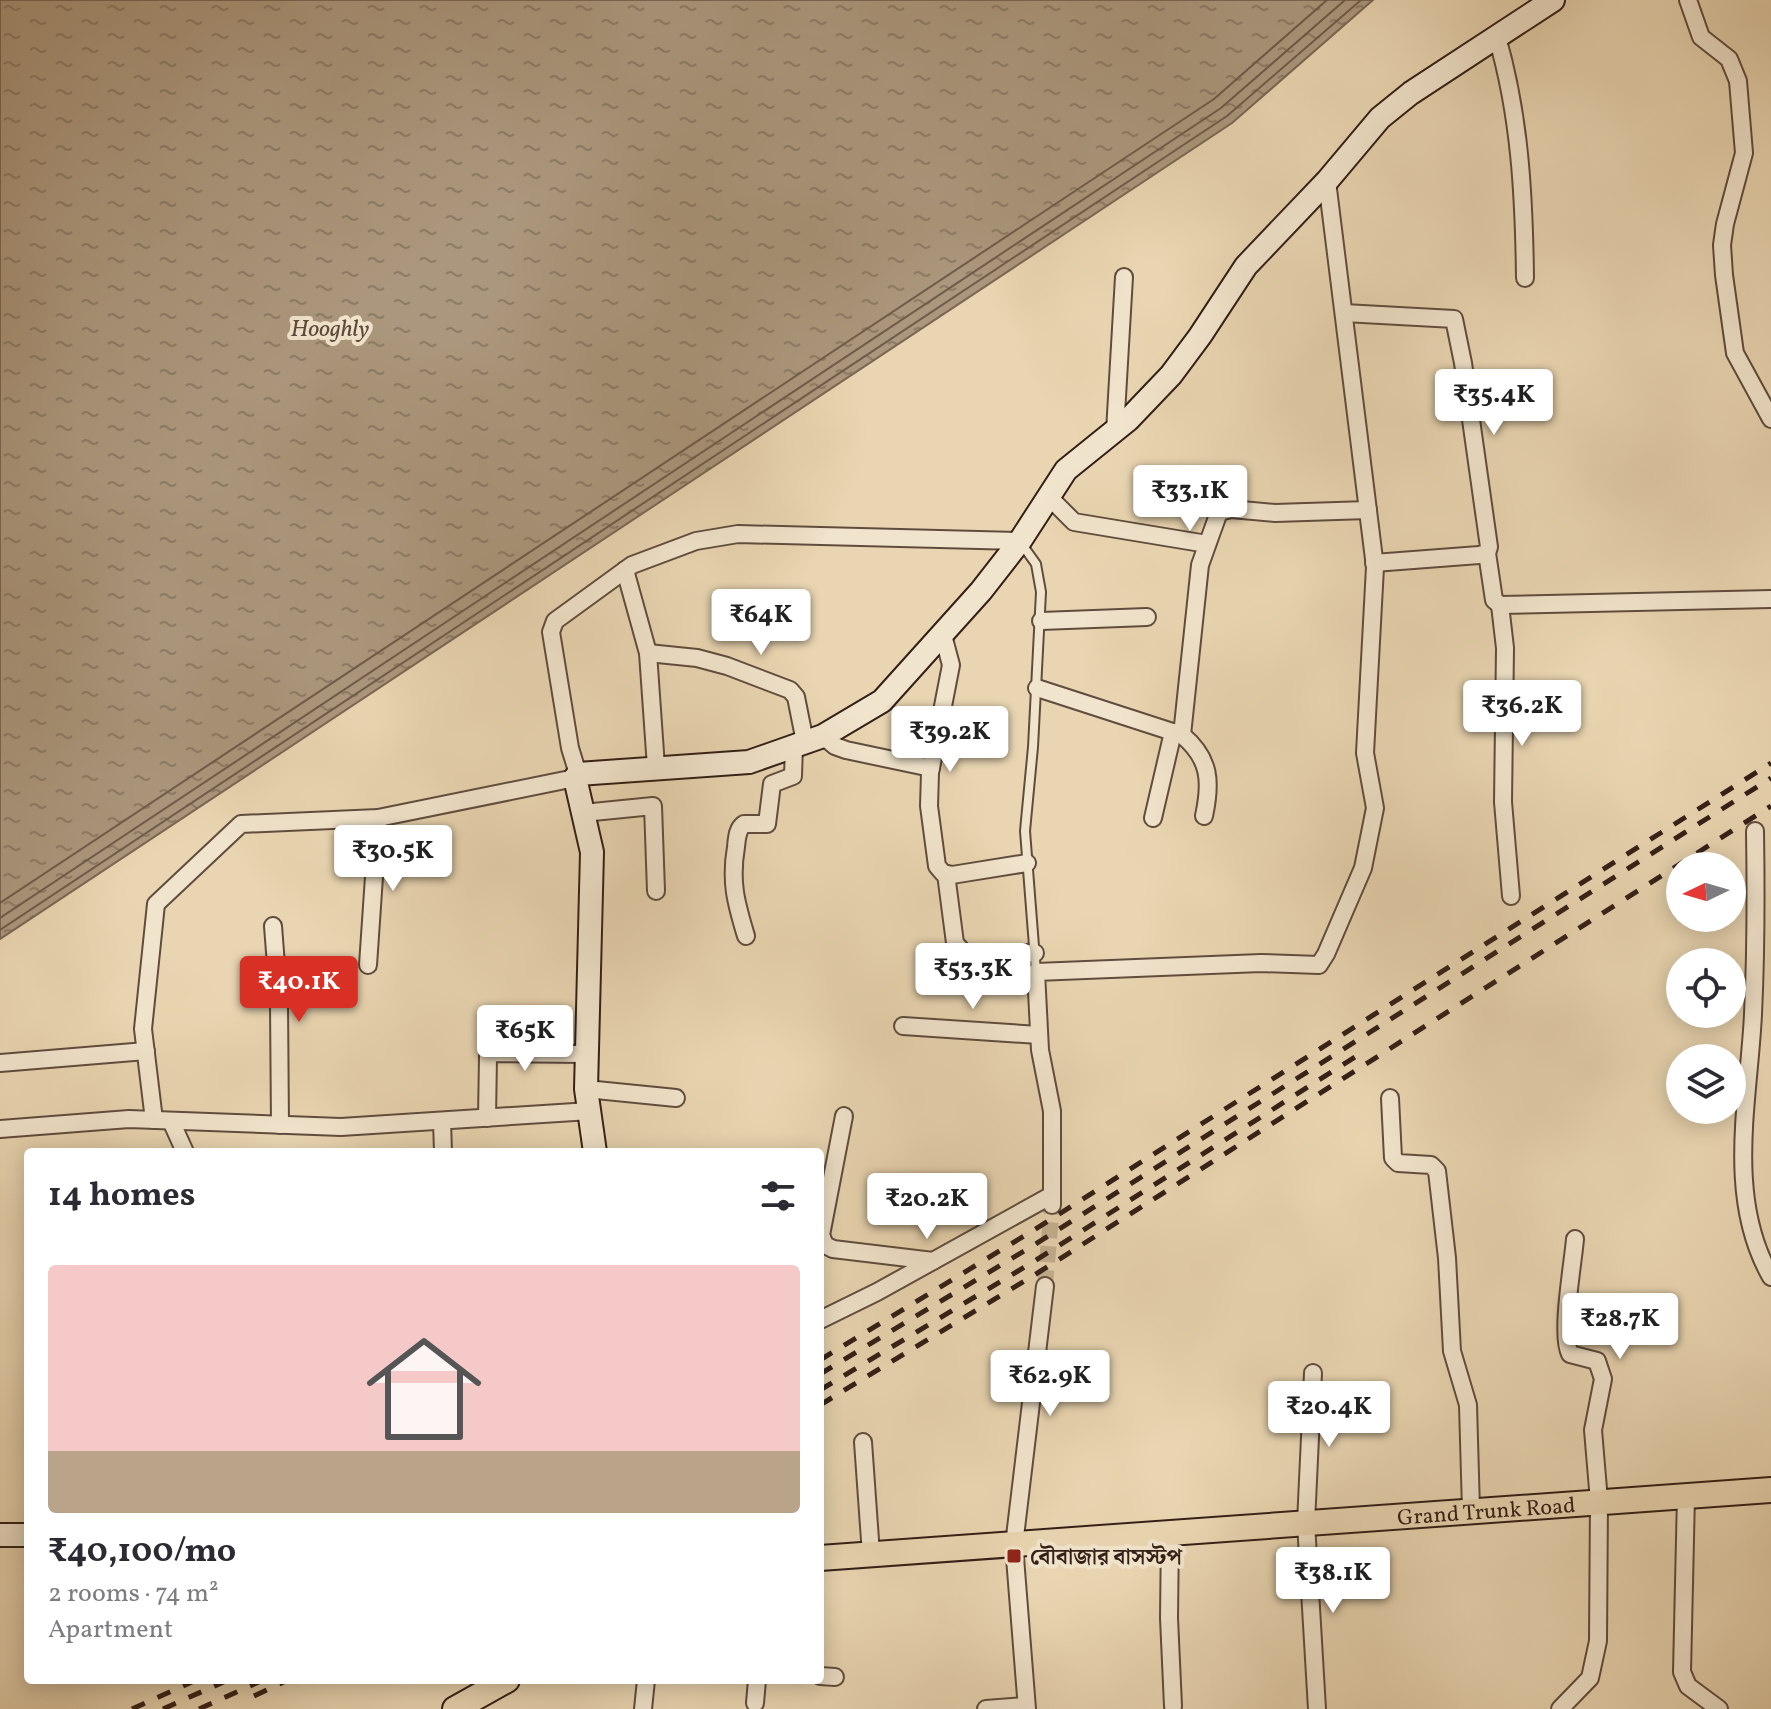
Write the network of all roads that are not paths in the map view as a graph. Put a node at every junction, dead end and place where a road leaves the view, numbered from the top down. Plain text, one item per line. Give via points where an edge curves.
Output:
1 (1553, 0) edge
2 (1688, 0) edge
3 (1497, 37) junction
4 (1327, 181) junction
5 (1124, 277) dead end
6 (1525, 278) dead end
7 (1344, 313) junction
8 (1771, 419) edge
9 (1115, 431) junction
10 (1049, 497) junction
11 (1368, 510) junction
12 (1020, 541) junction
13 (1207, 544) junction
14 (1487, 553) junction
15 (1374, 563) junction
16 (625, 570) junction
17 (1771, 599) edge
18 (1500, 605) junction
19 (1147, 617) dead end
20 (1041, 621) junction
21 (943, 635) junction
22 (648, 653) junction
23 (1037, 688) junction
24 (1177, 734) junction
25 (807, 741) junction
26 (656, 767) junction
27 (931, 768) junction
28 (576, 776) junction
29 (583, 813) junction
30 (1204, 816) dead end
31 (378, 818) junction
32 (1153, 818) dead end
33 (1755, 831) dead end
34 (1027, 863) junction
35 (946, 874) junction
36 (656, 891) dead end
37 (1511, 896) dead end
38 (273, 926) dead end
39 (1764, 926) edge
40 (746, 936) dead end
41 (1035, 953) junction
42 (368, 965) dead end
43 (1036, 972) junction
44 (903, 1026) dead end
45 (1039, 1035) junction
46 (146, 1051) junction
47 (587, 1054) junction
48 (0, 1063) edge
49 (586, 1089) junction
50 (676, 1098) dead end
51 (1390, 1098) dead end
52 (590, 1111) junction
53 (844, 1116) dead end
54 (487, 1118) junction
55 (162, 1120) junction
56 (442, 1121) junction
57 (280, 1125) junction
58 (0, 1129) edge
59 (182, 1148) edge
60 (443, 1148) edge
61 (595, 1148) edge
62 (824, 1219) edge
63 (1575, 1239) dead end
64 (824, 1242) edge
65 (933, 1261) junction
66 (1771, 1277) edge
67 (1045, 1286) tunnel mouth
68 (824, 1318) edge
69 (1313, 1373) dead end
70 (863, 1442) dead end
71 (1771, 1490) edge
72 (1686, 1495) junction
73 (1599, 1501) junction
74 (1471, 1510) junction
75 (1306, 1523) junction
76 (1170, 1533) junction
77 (0, 1535) edge
78 (24, 1535) edge
79 (1014, 1545) junction
80 (871, 1554) junction
81 (824, 1558) edge
82 (500, 1684) edge
83 (646, 1684) edge
84 (757, 1684) edge
85 (755, 1703) dead end
86 (1173, 1706) dead end
87 (1026, 1708) edge
88 (1562, 1708) edge
89 (1717, 1708) edge
90 (455, 1709) edge
91 (643, 1709) edge
92 (986, 1709) edge
93 (1317, 1709) edge

1 - 3 street
2 - 8 street via 1701,37 1729,59 1738,81 1744,153 1725,224 1724,275 1735,353
3 - 4 street via 1393,106
3 - 6 street via 1517,128
4 - 7 street
4 - 9 street via 1246,266 1171,375
5 - 9 street
7 - 11 street
7 - 14 street via 1454,319
9 - 10 street via 1074,461
10 - 12 street
10 - 13 street via 1074,522
11 - 13 street via 1224,510 1216,517
11 - 15 street
12 - 16 street via 738,534 696,541
12 - 20 lane via 1040,577
12 - 21 street
13 - 24 street
14 - 15 street
14 - 18 street via 1494,600
15 - 43 street via 1365,753 1375,811 1363,868 1323,961 1313,966 1261,963
16 - 22 street
16 - 28 street via 552,626
17 - 18 street
18 - 37 street via 1505,648 1503,802
19 - 20 street
20 - 23 lane
21 - 25 street via 882,701
21 - 27 street via 951,665
22 - 25 street via 697,658 790,690
22 - 26 street
23 - 24 street
23 - 34 lane
24 - 30 street via 1191,742 1210,784
24 - 32 street
25 - 26 street via 749,762
25 - 27 street
25 - 40 street via 793,776 772,784 767,824 739,826 733,888
26 - 28 street
27 - 35 street via 929,806 937,866
28 - 29 street
28 - 31 street
29 - 36 street via 653,806
29 - 47 street via 592,852
31 - 42 street
31 - 46 street via 241,824 156,904 143,1029
33 - 39 street
34 - 35 street
34 - 41 lane
35 - 41 street via 959,950
38 - 57 street
39 - 66 street via 1741,1174 1754,1234
41 - 43 lane
43 - 45 street
44 - 45 street
45 - 65 street via 1052,1111 1052,1200
46 - 48 street
46 - 55 street
47 - 49 street
47 - 54 street via 490,1053
49 - 50 street
49 - 52 street
51 - 74 street via 1393,1158 1398,1163 1431,1165 1437,1171 1452,1351 1468,1405
52 - 54 street
52 - 61 street
53 - 62 street
54 - 56 street
55 - 57 street
55 - 58 street
55 - 59 street
56 - 57 street
56 - 60 street
63 - 73 street via 1567,1348 1570,1354 1597,1361 1602,1370 1593,1430
64 - 65 street via 833,1249
65 - 68 street
67 - 79 street
69 - 75 street
70 - 80 street
71 - 72 main road, Grand Trunk Road
72 - 73 main road, Grand Trunk Road
72 - 89 street via 1682,1672 1688,1686
73 - 74 main road, Grand Trunk Road
73 - 88 street via 1596,1658 1590,1678
74 - 75 main road, Grand Trunk Road
75 - 76 main road, Grand Trunk Road
75 - 93 street
76 - 79 main road, Grand Trunk Road
76 - 86 street
77 - 78 street
79 - 80 main road, Grand Trunk Road
79 - 87 street
80 - 81 main road, Grand Trunk Road
82 - 90 main road
83 - 91 street
84 - 85 street
87 - 92 street

